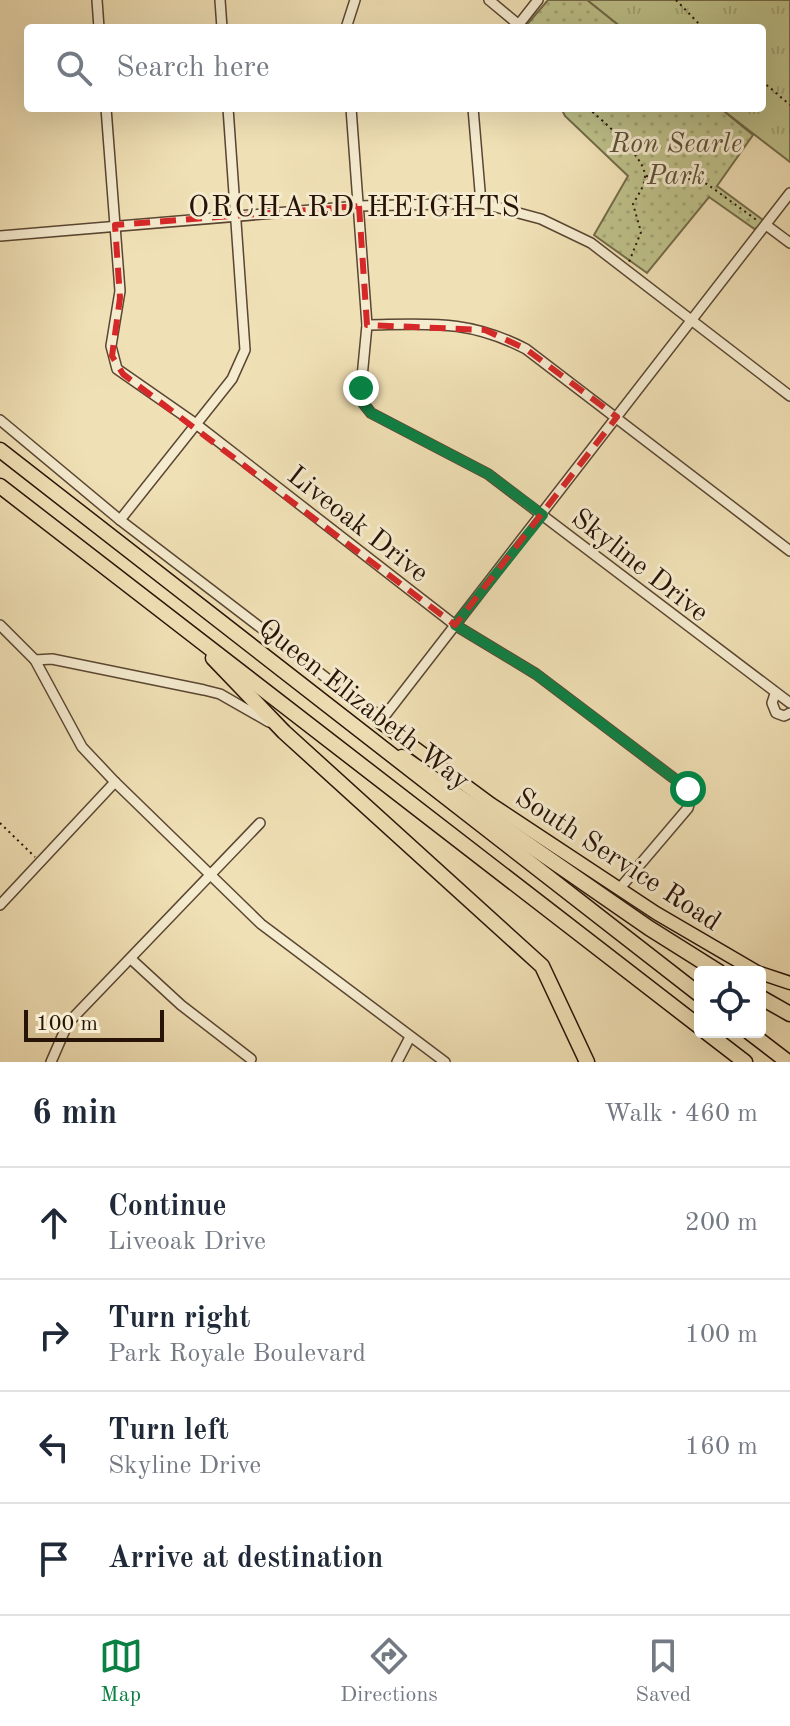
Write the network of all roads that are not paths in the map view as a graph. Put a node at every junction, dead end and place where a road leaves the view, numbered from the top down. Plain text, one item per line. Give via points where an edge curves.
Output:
1 (97, 0) edge
2 (220, 0) edge
3 (355, 0) edge
4 (489, 0) edge
5 (538, 0) edge
6 (99, 24) edge
7 (222, 24) edge
8 (347, 24) edge
9 (516, 24) edge
10 (520, 24) edge
11 (106, 112) edge
12 (228, 112) edge
13 (351, 112) edge
14 (473, 112) edge
15 (790, 193) edge
16 (481, 203) junction
17 (359, 206) junction
18 (237, 217) junction
19 (115, 225) junction
20 (766, 225) junction
21 (0, 236) edge
22 (790, 243) edge
23 (693, 323) junction
24 (367, 325) junction
25 (790, 396) edge
26 (617, 417) junction
27 (0, 420) edge
28 (196, 424) junction
29 (0, 450) edge
30 (0, 486) edge
31 (543, 515) junction
32 (120, 520) junction
33 (790, 551) edge
34 (0, 625) edge
35 (455, 625) junction
36 (200, 643) junction
37 (35, 660) junction
38 (333, 683) road end
39 (775, 694) junction
40 (790, 703) edge
41 (790, 713) edge
42 (383, 718) joint
43 (284, 732) junction
44 (362, 735) junction
45 (115, 782) junction
46 (260, 823) dead end
47 (210, 872) junction
48 (620, 888) junction
49 (0, 905) edge
50 (131, 959) junction
51 (710, 966) edge
52 (747, 966) edge
53 (766, 976) edge
54 (790, 983) edge
55 (694, 990) edge
56 (766, 1000) edge
57 (790, 1014) edge
58 (694, 1022) edge
59 (410, 1037) junction
60 (714, 1038) edge
61 (757, 1038) edge
62 (251, 1059) dead end
63 (51, 1062) edge
64 (397, 1062) edge
65 (445, 1062) edge
66 (587, 1062) edge
67 (745, 1062) edge
68 (788, 1062) edge

1 - 6 street
2 - 7 street
3 - 8 street
4 - 9 street
5 - 10 street
11 - 19 street, Liveoak Drive
12 - 18 street
13 - 17 street, Skyline Drive
14 - 16 street
15 - 20 street
16 - 17 street
16 - 23 street via 565,228
17 - 18 street
17 - 24 street, Skyline Drive
18 - 19 street
18 - 28 street via 245,350 232,379
19 - 21 street
19 - 28 street, Liveoak Drive via 120,298 113,360 123,374
20 - 22 street
20 - 23 street
23 - 25 street
23 - 26 street
24 - 26 street via 446,324 485,330 526,349
24 - 31 street, Skyline Drive via 361,388 371,413 488,474
26 - 31 street
26 - 33 street
27 - 32 street
28 - 32 street
28 - 35 street, Liveoak Drive
29 - 44 highway, Queen Elizabeth Way
30 - 36 highway, Queen Elizabeth Way via 191,630
31 - 35 street
31 - 39 street, Skyline Drive
32 - 38 street
34 - 37 street
35 - 42 street
35 - 48 street, Liveoak Drive via 536,674 688,789 688,808
36 - 43 highway
36 - 58 highway, Queen Elizabeth Way
37 - 43 street via 52,659 220,694
37 - 45 street via 82,747
39 - 40 street, Skyline Drive
39 - 41 street, Skyline Drive via 776,713
42 - 48 main road, South Service Road via 491,804
43 - 66 highway via 542,966
44 - 51 highway via 422,767
44 - 55 highway, Queen Elizabeth Way
45 - 47 street
45 - 49 street
46 - 47 street
47 - 50 street
47 - 59 street via 261,924
48 - 52 main road, South Service Road
50 - 62 street
50 - 63 street via 68,1023
53 - 54 main road, South Service Road
56 - 57 highway
59 - 64 street
59 - 65 street
60 - 67 highway
61 - 68 highway

